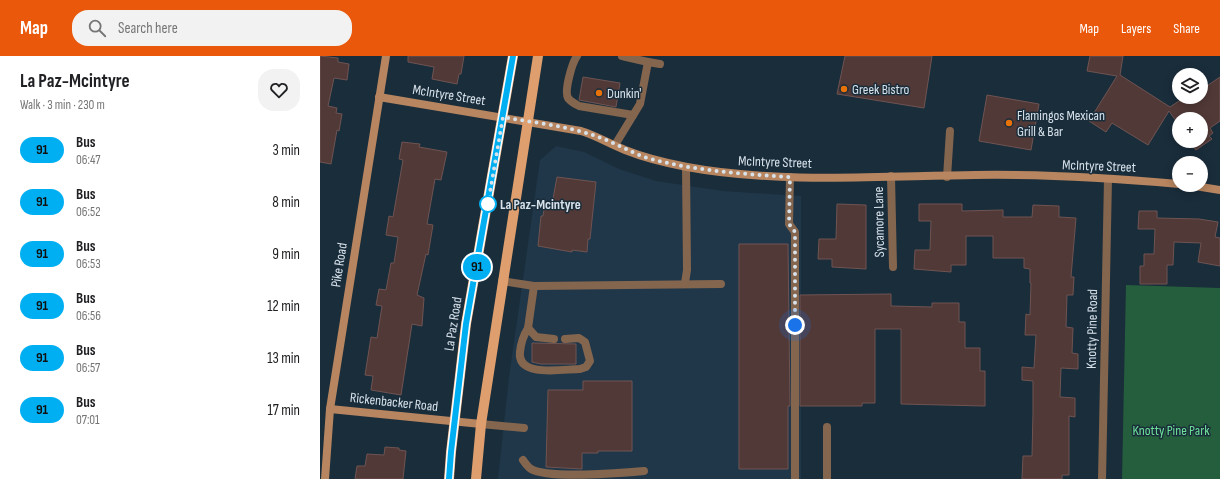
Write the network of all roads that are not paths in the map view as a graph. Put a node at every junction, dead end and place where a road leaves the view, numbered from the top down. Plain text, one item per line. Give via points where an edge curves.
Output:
1 (386, 56) edge
2 (513, 56) edge
3 (538, 56) edge
4 (577, 56) edge
5 (622, 56) edge
6 (648, 62) junction
7 (660, 64) dead end
8 (379, 97) junction
9 (633, 115) junction
10 (503, 117) junction
11 (528, 121) junction
12 (950, 131) dead end
13 (615, 145) junction
14 (686, 167) junction
15 (891, 176) junction
16 (947, 176) junction
17 (790, 177) junction
18 (1108, 179) junction
19 (1172, 184) edge
20 (1208, 188) edge
21 (1220, 190) edge
22 (893, 267) dead end
23 (502, 282) junction
24 (684, 283) junction
25 (721, 284) dead end
26 (534, 286) junction
27 (528, 328) junction
28 (554, 339) dead end
29 (565, 339) dead end
30 (330, 409) junction
31 (454, 421) junction
32 (481, 424) junction
33 (827, 427) dead end
34 (524, 428) dead end
35 (523, 460) dead end
36 (644, 471) dead end
37 (326, 479) edge
38 (449, 479) edge
39 (476, 479) edge
40 (795, 479) edge
41 (827, 479) edge
42 (1102, 479) edge

1 - 8 street, Pike Road
2 - 10 main road, La Paz Road
3 - 11 main road
4 - 9 street via 573,61 567,97 578,106
5 - 6 street
6 - 7 street
6 - 9 street via 640,104
8 - 10 street, McIntyre Street
8 - 30 street, Pike Road
9 - 13 street
10 - 11 street, McIntyre Street
10 - 31 main road, La Paz Road via 466,324
11 - 13 street, McIntyre Street via 581,131
11 - 23 main road
12 - 16 street
13 - 14 street, McIntyre Street via 650,159
14 - 17 street, McIntyre Street
14 - 24 street via 687,270
15 - 16 street, McIntyre Street
15 - 17 street, McIntyre Street
15 - 22 street, Sycamore Lane
16 - 18 street, McIntyre Street
17 - 40 street via 789,224 795,232
18 - 19 street, McIntyre Street
18 - 42 street, Knotty Pine Road
20 - 21 street
23 - 26 street
23 - 32 main road
24 - 25 street
24 - 26 street
26 - 27 street
27 - 28 street via 536,337
27 - 29 street via 522,337 519,358 523,366 532,370 586,367 590,361 585,342 579,338
30 - 31 street, Rickenbacker Road
30 - 37 street, Pike Road
31 - 32 street, Rickenbacker Road
31 - 38 main road, La Paz Road
32 - 34 street
32 - 39 main road
33 - 41 street
35 - 36 street via 531,470 546,474 610,475

